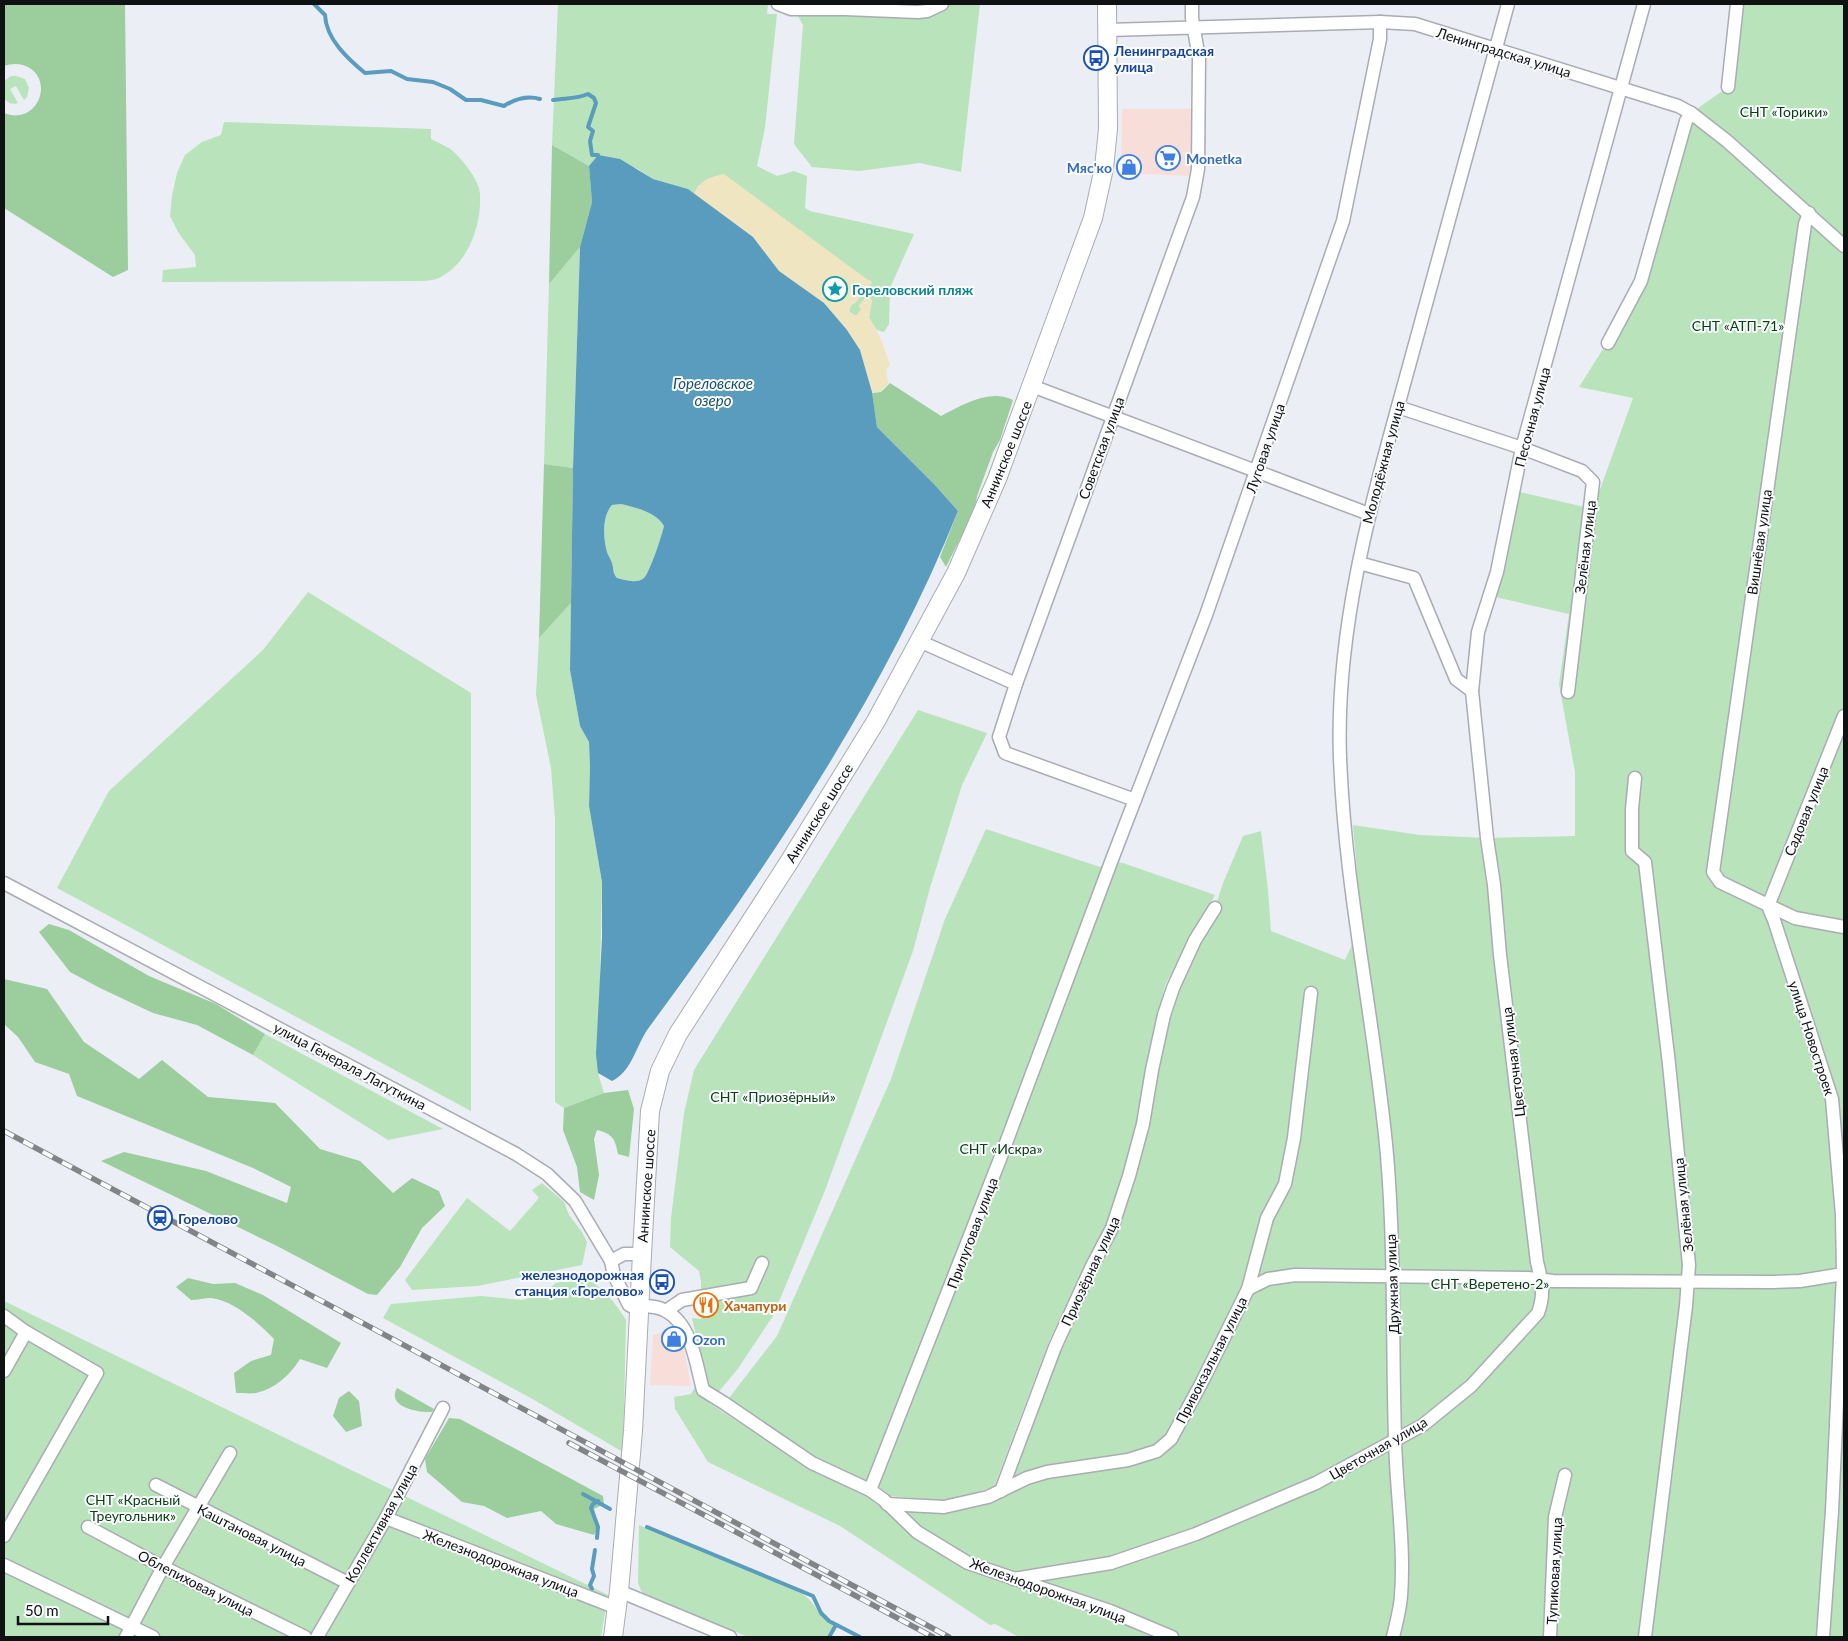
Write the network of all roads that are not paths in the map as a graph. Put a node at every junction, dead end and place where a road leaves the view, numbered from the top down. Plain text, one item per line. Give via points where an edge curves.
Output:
1 (778, 4) edge
2 (942, 4) edge
3 (1107, 4) edge
4 (1192, 4) edge
5 (1508, 4) edge
6 (1644, 4) edge
7 (1737, 4) edge
8 (1380, 22) junction
9 (1193, 26) junction
10 (1108, 30) junction
11 (1496, 49) junction
12 (1728, 87) dead end
13 (1621, 88) junction
14 (1691, 113) junction
15 (1809, 213) junction
16 (1844, 246) edge
17 (1608, 343) dead end
18 (1032, 386) junction
19 (1398, 407) junction
20 (1113, 417) junction
21 (1522, 448) junction
22 (1256, 471) junction
23 (1369, 514) junction
24 (1359, 564) junction
25 (920, 641) junction
26 (1016, 684) junction
27 (1472, 691) junction
28 (1568, 692) dead end
29 (1844, 716) edge
30 (1635, 778) dead end
31 (1135, 800) junction
32 (1487, 838) joint
33 (1111, 862) joint
34 (4, 883) edge
35 (1768, 906) junction
36 (1215, 908) dead end
37 (1844, 927) edge
38 (1358, 932) joint
39 (1311, 993) dead end
40 (642, 1254) junction
41 (611, 1261) junction
42 (762, 1263) dead end
43 (1843, 1274) edge
44 (1393, 1275) junction
45 (1542, 1280) junction
46 (1687, 1282) junction
47 (1248, 1289) junction
48 (639, 1308) junction
49 (666, 1311) junction
50 (4, 1316) edge
51 (26, 1332) junction
52 (4, 1371) edge
53 (442, 1408) dead end
54 (1395, 1440) junction
55 (230, 1453) dead end
56 (1565, 1475) dead end
57 (156, 1485) dead end
58 (870, 1490) junction
59 (1001, 1491) junction
60 (887, 1504) junction
61 (199, 1508) junction
62 (386, 1518) junction
63 (88, 1526) dead end
64 (4, 1536) edge
65 (4, 1565) edge
66 (163, 1568) junction
67 (1013, 1578) junction
68 (348, 1583) junction
69 (618, 1600) junction
70 (129, 1632) edge
71 (153, 1637) edge
72 (305, 1637) edge
73 (317, 1637) edge
74 (613, 1637) edge
75 (730, 1637) edge
76 (1172, 1637) edge
77 (1393, 1637) edge
78 (1550, 1637) edge
79 (1645, 1637) edge
80 (1823, 1637) edge

1 - 2 street via 791,9 918,12
3 - 10 main road, Аннинское шоссе
4 - 9 street, Советская улица
5 - 11 street, Молодёжная улица
6 - 13 street, Песочная улица
7 - 12 street
8 - 9 street, Ленинградская улица
8 - 11 street, Ленинградская улица via 1415,24
8 - 22 street, Луговая улица via 1380,39 1343,221
9 - 10 street, Ленинградская улица
9 - 20 street, Советская улица via 1199,58 1198,169 1193,198
10 - 18 main road, Аннинское шоссе via 1108,129 1104,168 1093,218
11 - 13 street, Ленинградская улица
11 - 19 street, Молодёжная улица
13 - 14 street, Ленинградская улица
13 - 21 street, Песочная улица
14 - 15 street, Ленинградская улица
14 - 17 street via 1686,121 1641,281
15 - 16 street, Ленинградская улица
15 - 35 street, Вишнёвая улица via 1713,872 1720,882
18 - 20 street
18 - 25 main road, Аннинское шоссе via 998,479 960,564
19 - 21 street
19 - 23 street, Молодёжная улица
20 - 22 street
20 - 26 street, Советская улица
21 - 27 street, Песочная улица via 1497,572 1478,632
21 - 28 street, Зелёная улица via 1582,471 1593,482
22 - 23 street
22 - 31 street, Луговая улица via 1206,615
23 - 24 street, Молодёжная улица
24 - 27 street via 1414,578 1456,679
24 - 38 street, Молодёжная улица via 1341,682 1340,757
25 - 26 street
25 - 40 main road, Аннинское шоссе via 876,721 678,1034 660,1071 650,1112
26 - 31 street, Советская улица via 999,737 1005,753
27 - 32 street, Песочная улица
29 - 35 street, Садовая улица
30 - 46 street, Зелёная улица via 1632,851 1645,862 1670,1073 1689,1265
31 - 33 street, Луговая улица
32 - 45 street, Цветочная улица via 1537,1262
33 - 58 street, Прилуговая улица via 1000,1159
34 - 41 street, улица Генерала Лагуткина via 516,1154 547,1174 575,1201
35 - 37 street via 1795,918
35 - 43 street, улица Новостроек via 1832,1099 1842,1215
36 - 59 street, Приозёрная улица via 1195,940 1164,1015 1143,1124 1112,1228 1055,1347
38 - 44 street, Дружная улица via 1387,1155
39 - 47 street, Привокзальная улица via 1294,1138 1285,1184 1267,1218
40 - 41 street via 624,1254
40 - 48 main road, Аннинское шоссе
41 - 48 street, улица Генерала Лагуткина via 614,1275 629,1305
42 - 49 street via 751,1288 682,1300
43 - 46 street via 1800,1281
43 - 80 street, улица Новостроек
44 - 45 street
44 - 47 street via 1295,1275 1268,1279
44 - 54 street, Дружная улица
45 - 46 street
45 - 54 street, Цветочная улица via 1543,1299 1538,1313 1471,1386 1423,1425
46 - 79 street, Зелёная улица
47 - 59 street, Привокзальная улица via 1170,1439 1157,1451 1128,1460 1047,1472
48 - 49 street via 655,1306
48 - 69 main road, Аннинское шоссе via 633,1431
49 - 58 street, Железнодорожная улица via 677,1319 689,1337 703,1390 812,1463
50 - 51 street
51 - 52 street
51 - 64 street via 97,1373
53 - 62 street, Коллективная улица
54 - 67 street, Цветочная улица via 1316,1483 1196,1534 1111,1563
54 - 77 street, Дружная улица via 1401,1598
55 - 61 street
56 - 78 street, Тупиковая улица via 1556,1517
57 - 61 street, Каштановая улица
58 - 60 street, Железнодорожная улица
59 - 60 street, Привокзальная улица via 944,1507
60 - 67 street, Железнодорожная улица via 917,1532 968,1563
61 - 66 street
61 - 68 street, Каштановая улица
62 - 68 street, Коллективная улица
62 - 69 street, Железнодорожная улица
63 - 66 street, Облепиховая улица
65 - 70 street
66 - 70 street
66 - 72 street, Облепиховая улица
67 - 76 street, Железнодорожная улица via 1110,1611
68 - 73 street, Коллективная улица
69 - 74 main road, Аннинское шоссе
69 - 75 street, Железнодорожная улица
70 - 71 street

